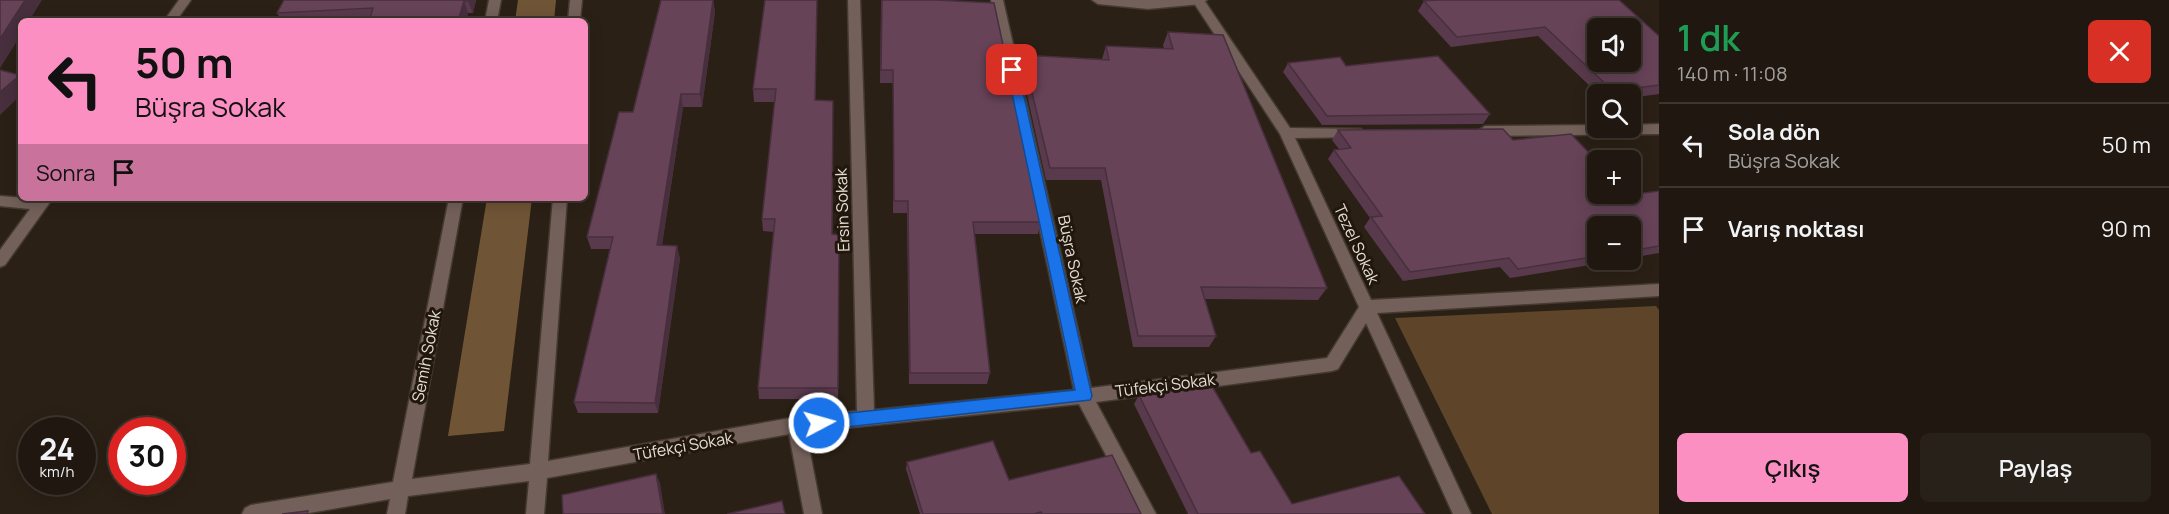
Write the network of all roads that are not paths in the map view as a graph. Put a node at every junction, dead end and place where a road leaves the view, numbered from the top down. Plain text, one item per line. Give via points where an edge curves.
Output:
1 (185, 0) edge
2 (495, 0) edge
3 (576, 0) edge
4 (854, 0) edge
5 (997, 0) edge
6 (1098, 0) edge
7 (1199, 0) edge
8 (172, 18) edge
9 (492, 18) edge
10 (574, 18) edge
11 (1659, 129) edge
12 (1473, 131) edge
13 (1368, 132) edge
14 (1286, 133) junction
15 (0, 201) edge
16 (455, 201) edge
17 (560, 201) edge
18 (43, 202) edge
19 (0, 261) edge
20 (1659, 290) edge
21 (1366, 308) junction
22 (1084, 396) junction
23 (866, 418) junction
24 (796, 425) junction
25 (539, 471) junction
26 (400, 489) junction
27 (251, 514) edge
28 (396, 514) edge
29 (535, 514) edge
30 (813, 514) edge
31 (1147, 514) edge
32 (1462, 514) edge

1 - 8 street
2 - 9 street
3 - 10 street
4 - 23 street, Ersin Sokak
5 - 22 street, Büşra Sokak
6 - 7 street via 1148,4
7 - 14 street, Tezel Sokak
11 - 12 street
13 - 14 street
14 - 21 street, Tezel Sokak
15 - 18 street
16 - 26 street, Semih Sokak
17 - 25 street
18 - 19 street
20 - 21 street
21 - 22 street, Tüfekçi Sokak via 1332,363
21 - 32 street, Tezel Sokak
22 - 23 street, Tüfekçi Sokak
22 - 31 street, Büşra Sokak
23 - 24 street, Tüfekçi Sokak
24 - 25 street, Tüfekçi Sokak
24 - 30 street
25 - 26 street, Tüfekçi Sokak
25 - 29 street
26 - 27 street, Tüfekçi Sokak
26 - 28 street, Semih Sokak

